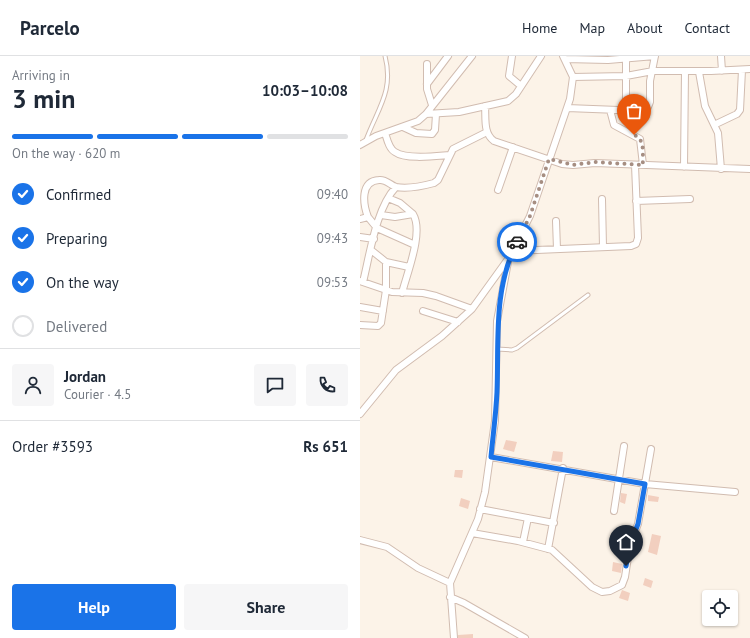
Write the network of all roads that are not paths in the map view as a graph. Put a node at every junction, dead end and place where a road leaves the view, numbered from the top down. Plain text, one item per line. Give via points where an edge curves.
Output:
1 (385, 56) edge
2 (448, 56) edge
3 (472, 56) edge
4 (512, 56) edge
5 (541, 56) edge
6 (655, 56) edge
7 (721, 56) edge
8 (626, 57) edge
9 (564, 58) edge
10 (426, 64) dead end
11 (750, 69) edge
12 (742, 70) junction
13 (653, 71) junction
14 (685, 71) junction
15 (722, 71) junction
16 (699, 72) junction
17 (626, 76) junction
18 (573, 77) junction
19 (427, 84) junction
20 (521, 86) junction
21 (432, 105) junction
22 (486, 106) junction
23 (567, 108) junction
24 (610, 110) junction
25 (626, 110) junction
26 (426, 114) junction
27 (436, 114) junction
28 (716, 124) junction
29 (403, 127) junction
30 (487, 132) junction
31 (385, 133) junction
32 (366, 140) junction
33 (360, 145) edge
34 (513, 147) junction
35 (449, 155) junction
36 (549, 159) junction
37 (635, 165) junction
38 (643, 165) junction
39 (684, 168) junction
40 (721, 169) junction
41 (750, 169) edge
42 (396, 187) junction
43 (498, 190) dead end
44 (362, 196) edge
45 (388, 198) junction
46 (602, 198) dead end
47 (690, 199) dead end
48 (636, 201) junction
49 (414, 214) junction
50 (381, 215) junction
51 (368, 217) junction
52 (360, 219) edge
53 (556, 221) dead end
54 (377, 228) junction
55 (360, 237) edge
56 (374, 239) junction
57 (415, 245) junction
58 (603, 247) junction
59 (557, 249) junction
60 (371, 250) junction
61 (513, 251) junction
62 (508, 259) junction
63 (386, 262) junction
64 (409, 267) junction
65 (361, 282) edge
66 (386, 290) junction
67 (402, 293) junction
68 (588, 295) dead end
69 (360, 307) edge
70 (472, 309) junction
71 (383, 311) junction
72 (423, 311) dead end
73 (458, 322) junction
74 (360, 325) edge
75 (497, 349) junction
76 (360, 414) edge
77 (624, 446) dead end
78 (651, 448) dead end
79 (491, 457) junction
80 (563, 468) junction
81 (619, 479) junction
82 (645, 484) junction
83 (735, 492) dead end
84 (480, 509) junction
85 (614, 511) dead end
86 (528, 518) junction
87 (554, 523) junction
88 (472, 533) junction
89 (360, 540) edge
90 (523, 542) junction
91 (548, 549) junction
92 (450, 583) junction
93 (450, 597) junction
94 (454, 638) edge
95 (525, 638) edge

1 - 32 lane via 387,89
2 - 19 street
3 - 21 street
4 - 20 street via 509,76
5 - 20 street
6 - 8 street
6 - 13 street
7 - 15 street
8 - 9 street
8 - 17 street
9 - 18 street
10 - 19 street
11 - 12 street
12 - 15 street
12 - 28 street via 740,110
13 - 14 street
13 - 17 street
13 - 25 street via 648,107 644,111
14 - 16 street
14 - 39 street
15 - 16 street
16 - 28 street via 705,106
17 - 18 street
17 - 25 street
18 - 23 street
19 - 21 street
20 - 22 street via 508,101
21 - 26 street
22 - 27 street
22 - 30 street
23 - 24 street
23 - 36 street
24 - 25 street
24 - 38 street via 614,125 640,139
26 - 27 street
26 - 29 street via 418,121
27 - 29 street via 435,130 432,134 416,133
28 - 40 street
29 - 31 street
30 - 34 street via 494,141
30 - 35 street via 453,149
31 - 32 street
31 - 35 street via 395,153 412,156
32 - 33 street
34 - 36 street
34 - 43 street
35 - 42 street via 444,169 434,183
36 - 37 street via 573,165 595,162
36 - 61 street via 530,216
37 - 38 street
37 - 48 street
38 - 39 street
39 - 40 street
40 - 41 street
42 - 44 street via 387,181 371,182 366,186
42 - 45 street
44 - 51 street
45 - 49 street via 400,203
45 - 50 street
46 - 58 street
47 - 48 street
48 - 58 street via 636,244
49 - 50 street via 395,217
49 - 57 street via 417,220
50 - 54 street
51 - 52 street
51 - 54 street
53 - 59 street
54 - 56 street
54 - 57 street
55 - 56 street
56 - 60 street
57 - 64 street
58 - 59 street
59 - 61 street
60 - 63 street
60 - 65 street
61 - 62 street
62 - 70 street
62 - 75 street via 497,321
63 - 64 street
63 - 66 street
64 - 67 street
65 - 66 street
66 - 67 street
66 - 71 street
67 - 70 street via 430,295
68 - 75 lane via 518,348
69 - 71 street
70 - 73 street
71 - 74 street via 380,325
72 - 73 street
73 - 76 street via 396,370
75 - 79 street via 497,392
77 - 81 street
78 - 82 street
79 - 80 street
79 - 84 street
80 - 81 street
80 - 87 street
81 - 82 street
81 - 85 street
82 - 83 street
82 - 91 street via 638,524 630,544 622,585 610,591 595,590 559,555
84 - 86 street
84 - 88 street
86 - 87 street
86 - 90 street
87 - 91 street
88 - 90 street
88 - 92 street
89 - 92 street via 387,547 418,568
90 - 91 street
92 - 93 street
93 - 94 street
93 - 95 street

